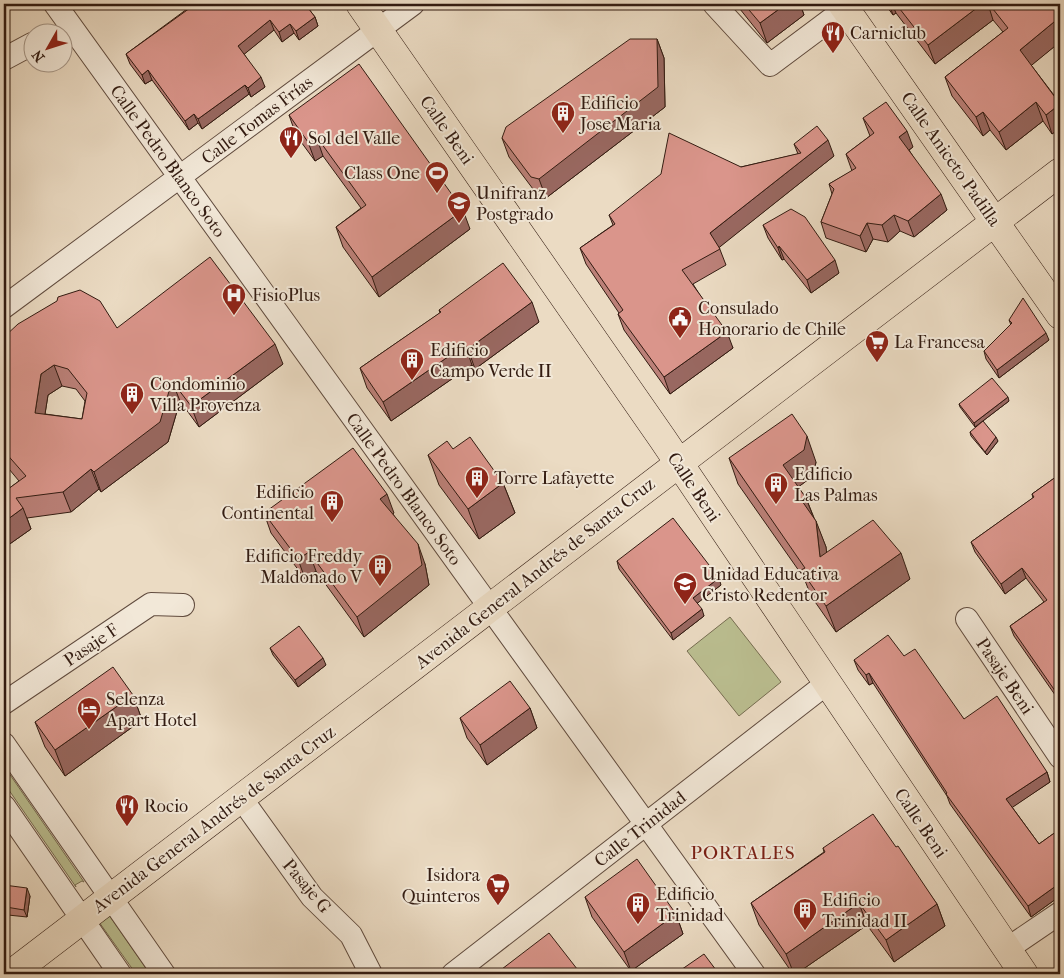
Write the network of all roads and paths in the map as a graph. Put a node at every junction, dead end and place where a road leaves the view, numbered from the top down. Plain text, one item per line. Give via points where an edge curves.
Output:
1 (56, 4) edge
2 (360, 4) edge
3 (413, 4) edge
4 (714, 4) edge
5 (844, 6) edge
6 (61, 22) edge
7 (378, 30) junction
8 (72, 40) edge
9 (22, 49) edge
10 (4, 59) edge
11 (1060, 172) edge
12 (180, 178) junction
13 (996, 223) junction
14 (4, 307) edge
15 (1060, 315) edge
16 (677, 463) junction
17 (183, 605) dead end
18 (490, 609) junction
19 (967, 619) dead end
20 (826, 684) junction
21 (4, 703) edge
22 (4, 744) edge
23 (1060, 757) edge
24 (241, 798) junction
25 (4, 806) edge
26 (646, 825) junction
27 (110, 898) junction
28 (1060, 913) edge
29 (82, 920) junction
30 (1007, 949) junction
31 (11, 974) edge
32 (120, 974) edge
33 (164, 974) edge
34 (371, 974) edge
35 (453, 974) edge
36 (754, 974) edge
37 (1024, 974) edge

1 - 6 street, Calle Pedro Blanco Soto
2 - 7 main road, Calle Beni
3 - 7 street, Calle Tomas Frías
4 - 5 street via 770,65
5 - 13 main road, Calle Aniceto Padilla
7 - 12 street, Calle Tomas Frías
7 - 16 main road, Calle Beni
8 - 12 street, Calle Pedro Blanco Soto
9 - 10 street
11 - 13 main road, Avenida General Andrés de Santa Cruz
12 - 14 street, Calle Tomas Frías
12 - 18 street, Calle Pedro Blanco Soto
13 - 15 main road, Calle Aniceto Padilla
13 - 16 main road, Avenida General Andrés de Santa Cruz
16 - 18 main road, Avenida General Andrés de Santa Cruz
16 - 20 main road, Calle Beni
17 - 21 street, Pasaje F via 151,604
18 - 24 main road, Avenida General Andrés de Santa Cruz
18 - 26 street, Calle Pedro Blanco Soto
19 - 23 street, Pasaje Beni
20 - 26 street, Calle Trinidad
20 - 30 main road, Calle Beni
22 - 27 street
24 - 27 main road, Avenida General Andrés de Santa Cruz
24 - 34 street, Pasaje G via 312,897 351,935
25 - 29 street
26 - 35 street, Calle Trinidad
26 - 36 street, Calle Pedro Blanco Soto
27 - 29 main road, Avenida General Andrés de Santa Cruz
27 - 33 street
28 - 30 street
29 - 31 main road, Avenida General Andrés de Santa Cruz
29 - 32 street
30 - 37 main road, Calle Beni

